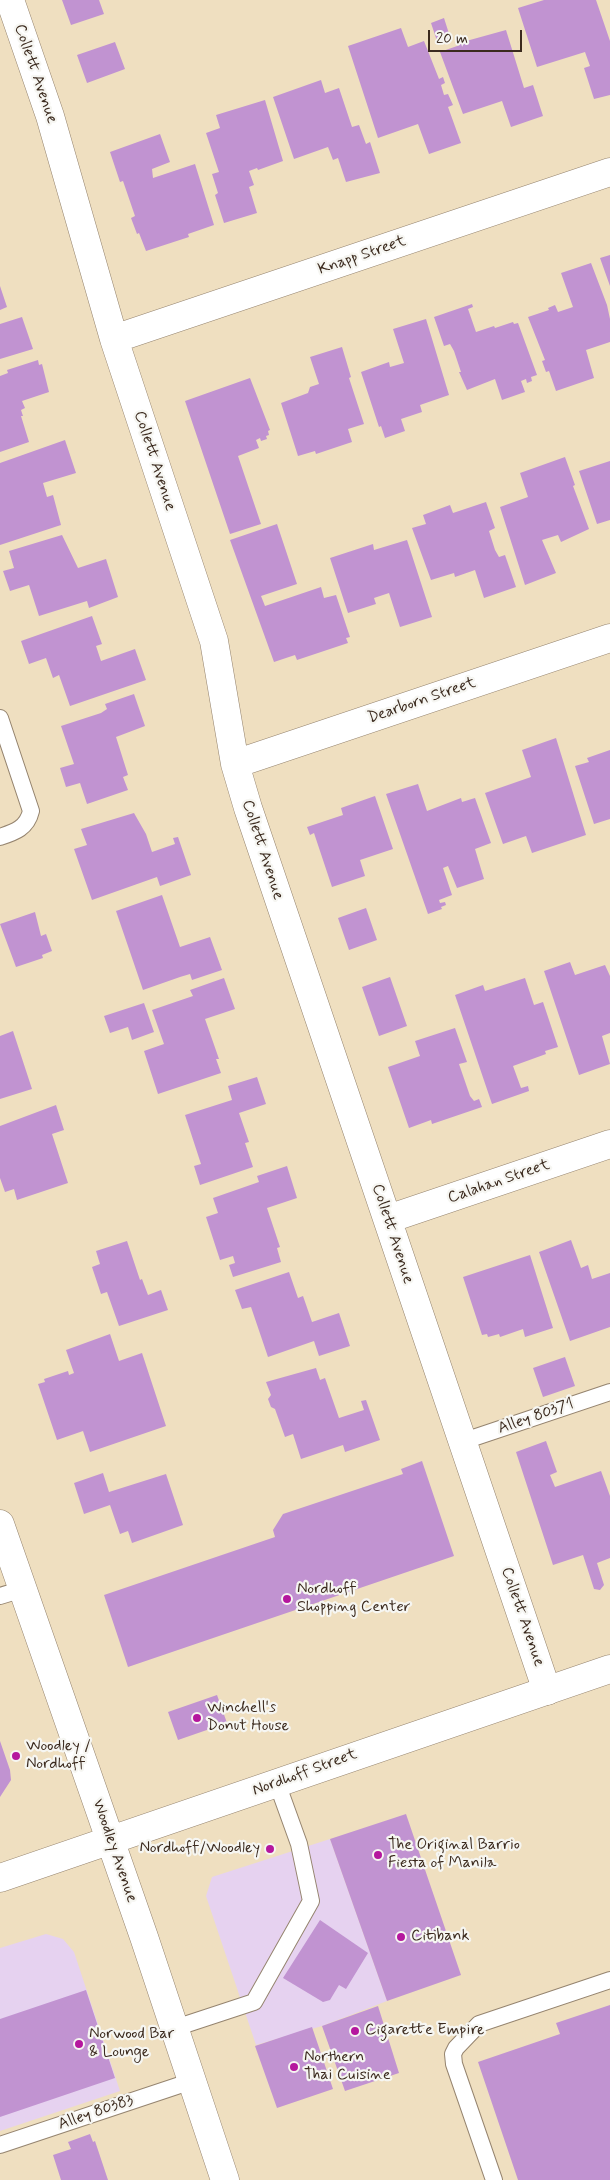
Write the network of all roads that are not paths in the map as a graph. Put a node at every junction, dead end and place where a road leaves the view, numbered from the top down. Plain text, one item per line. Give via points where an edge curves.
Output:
1 (10, 0) edge
2 (610, 172) edge
3 (114, 339) junction
4 (610, 638) edge
5 (0, 718) edge
6 (235, 764) junction
7 (0, 837) edge
8 (610, 1144) edge
9 (388, 1219) junction
10 (610, 1392) edge
11 (461, 1442) junction
12 (0, 1524) edge
13 (11, 1593) edge
14 (610, 1669) edge
15 (547, 1691) junction
16 (278, 1783) junction
17 (111, 1842) junction
18 (0, 1878) edge
19 (610, 1980) edge
20 (175, 2028) junction
21 (192, 2081) junction
22 (0, 2145) edge
23 (225, 2180) edge
24 (494, 2180) edge

1 - 3 street, Collett Avenue via 50,116
2 - 3 street, Knapp Street
3 - 6 street, Collett Avenue via 214,641
4 - 6 street, Dearborn Street
5 - 7 lane via 30,811 28,822 15,832
6 - 9 street, Collett Avenue
8 - 9 street, Calahan Street
9 - 11 street, Collett Avenue
10 - 11 lane, Alley 80371
11 - 15 street, Collett Avenue
12 - 13 street, Woodley Avenue
13 - 17 street, Woodley Avenue
14 - 15 street, Nordhoff Street
15 - 16 street, Nordhoff Street
16 - 17 street, Nordhoff Street
16 - 20 lane via 299,1844 311,1901 254,2002
17 - 18 street, Nordhoff Street
17 - 20 street, Woodley Avenue
19 - 24 lane via 479,2024 456,2048 454,2064
20 - 21 street, Woodley Avenue
21 - 22 lane, Alley 80383
21 - 23 street, Woodley Avenue

